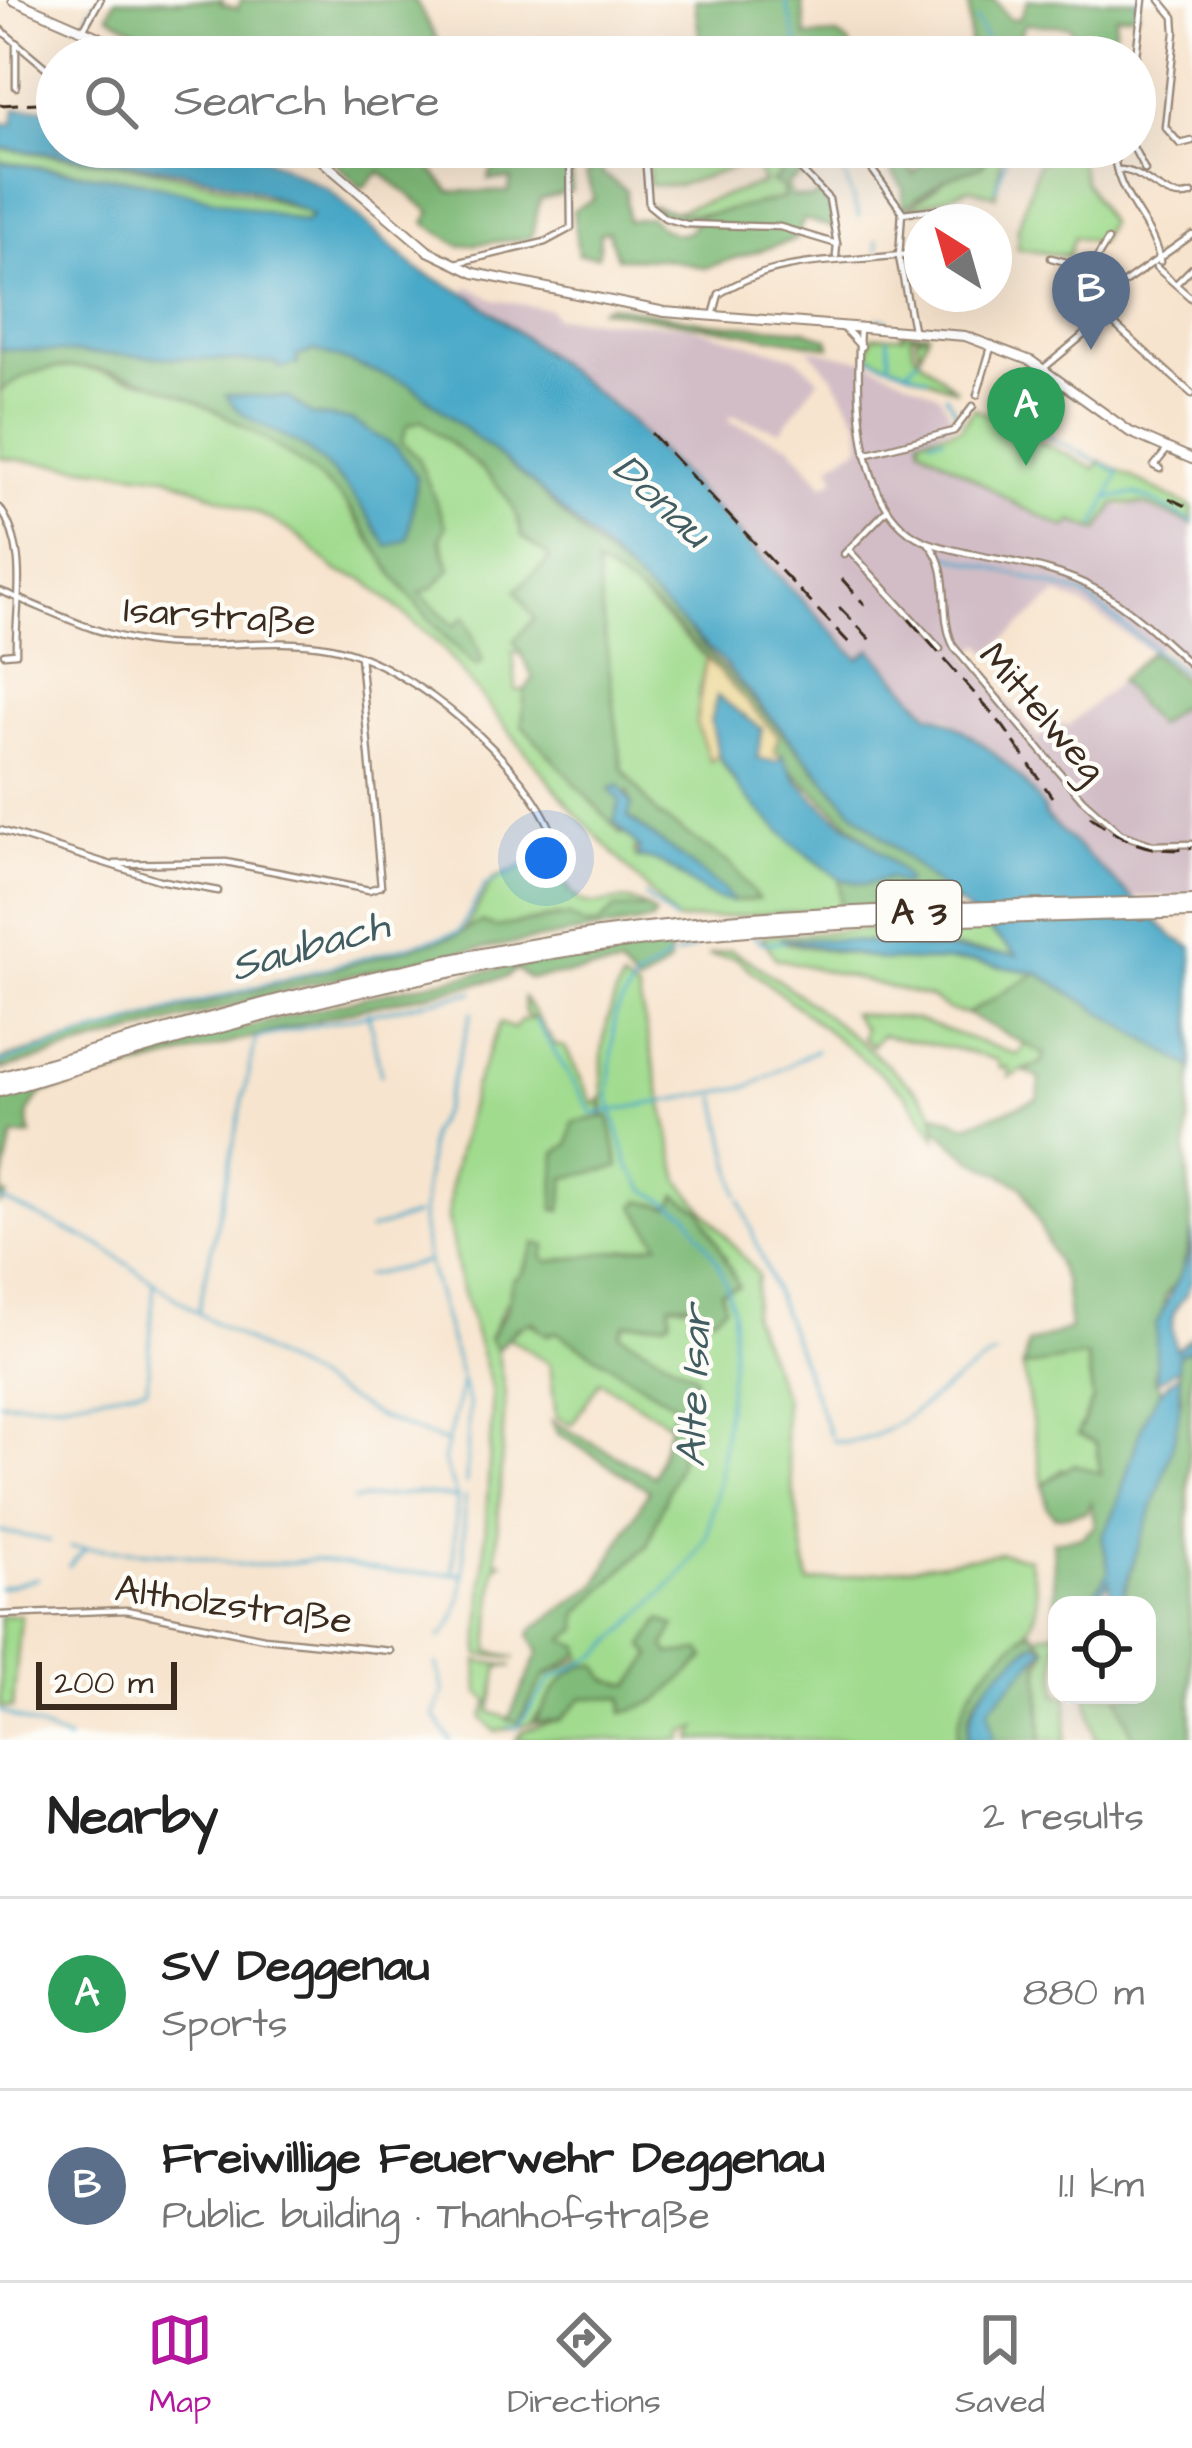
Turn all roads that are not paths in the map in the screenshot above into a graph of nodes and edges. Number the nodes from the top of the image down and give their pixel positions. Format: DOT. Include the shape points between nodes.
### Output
graph roads {
  1 [pos="13,0"];
  2 [pos="100,0"];
  3 [pos="1143,0"];
  4 [pos="1160,0"];
  5 [pos="0,29"];
  6 [pos="83,29"];
  7 [pos="98,36"];
  8 [pos="1138,36"];
  9 [pos="16,44"];
  10 [pos="33,58"];
  11 [pos="36,60"];
  12 [pos="20,74"];
  13 [pos="16,87"];
  14 [pos="1192,141"];
  15 [pos="328,168"];
  16 [pos="571,168"];
  17 [pos="646,168"];
  18 [pos="798,168"];
  19 [pos="871,168"];
  20 [pos="1117,170"];
  21 [pos="1192,194"];
  22 [pos="902,213"];
  23 [pos="1192,235"];
  24 [pos="1108,240"];
  25 [pos="837,244"];
  26 [pos="836,256"];
  27 [pos="904,256"];
  28 [pos="899,257"];
  29 [pos="1051,258"];
  30 [pos="1157,263"];
  31 [pos="451,264"];
  32 [pos="1091,268"];
  33 [pos="1192,268"];
  34 [pos="1176,284"];
  35 [pos="1121,285"];
  36 [pos="1192,299"];
  37 [pos="1103,314"];
  38 [pos="713,317"];
  39 [pos="819,323"];
  40 [pos="863,326"];
  41 [pos="913,329"];
  42 [pos="992,344"];
  43 [pos="861,346"];
  44 [pos="1044,368"];
  45 [pos="1191,391"];
  46 [pos="977,395"];
  47 [pos="973,406"];
  48 [pos="1167,450"];
  49 [pos="865,454"];
  50 [pos="1192,459"];
  51 [pos="1160,469"];
  52 [pos="0,508"];
  53 [pos="887,509"];
  54 [pos="929,544"];
  55 [pos="0,591"];
  56 [pos="19,597"];
  57 [pos="940,649"];
  58 [pos="4,654"];
  59 [pos="360,656"];
  60 [pos="1192,666"];
  61 [pos="0,830"];
  62 [pos="1192,844"];
  63 [pos="557,846"];
  64 [pos="115,864"];
  65 [pos="218,891"];
  66 [pos="1192,902"];
  67 [pos="1192,911"];
  68 [pos="647,934"];
  69 [pos="0,1079"];
  70 [pos="0,1090"];
  71 [pos="0,1615"];
  72 [pos="390,1651"];
  1 -- 6 [label="main road"];
  2 -- 6 [label="street"];
  3 -- 8 [label="street"];
  4 -- 14 [label="street" via="1175,32 1166,127 1180,143"];
  5 -- 9 [label="street"];
  6 -- 7 [label="main road"];
  9 -- 10 [label="street"];
  9 -- 12 [label="street"];
  10 -- 11 [label="street"];
  10 -- 12 [label="street"];
  12 -- 13 [label="street"];
  15 -- 31 [label="main road"];
  16 -- 31 [label="street" via="572,228"];
  17 -- 25 [label="street" via="651,211 664,218 780,227"];
  18 -- 25 [label="street" via="829,200"];
  19 -- 22 [label="street"];
  20 -- 21 [label="street" via="1174,196"];
  20 -- 30 [label="street" via="1127,203 1154,236"];
  22 -- 28 [label="street"];
  23 -- 30 [label="street"];
  24 -- 32 [label="street"];
  25 -- 26 [label="street"];
  26 -- 28 [label="street"];
  26 -- 38 [label="street" via="742,281 719,294"];
  27 -- 28 [label="street"];
  28 -- 41 [label="street"];
  29 -- 32 [label="street"];
  30 -- 34 [label="street"];
  30 -- 35 [label="street"];
  31 -- 38 [label="main road" via="632,307"];
  32 -- 35 [label="street"];
  33 -- 34 [label="street"];
  34 -- 36 [label="street"];
  35 -- 37 [label="street"];
  37 -- 44 [label="street"];
  37 -- 45 [label="street"];
  38 -- 39 [label="main road"];
  39 -- 40 [label="main road"];
  39 -- 43 [label="street" via="851,330"];
  40 -- 41 [label="main road"];
  40 -- 43 [label="street"];
  41 -- 42 [label="main road"];
  42 -- 44 [label="main road"];
  42 -- 46 [label="street"];
  43 -- 49 [label="street"];
  44 -- 48 [label="main road"];
  47 -- 49 [label="street" via="954,430"];
  48 -- 50 [label="main road"];
  48 -- 51 [label="street" via="1154,466"];
  49 -- 53 [label="street"];
  52 -- 56 [label="street"];
  53 -- 54 [label="street"];
  53 -- 57 [label="street" via="847,552"];
  54 -- 60 [label="street" via="1045,568 1099,591"];
  54 -- 62 [label="street, Mittelweg" via="941,564 942,617 954,647 1082,799 1120,834 1153,845"];
  55 -- 56 [label="street, Isarstraße"];
  56 -- 58 [label="street" via="16,653"];
  56 -- 59 [label="street, Isarstraße" via="80,629 151,643 329,647"];
  59 -- 63 [label="street, Isarstraße" via="408,680 487,739"];
  59 -- 64 [label="street" via="381,886 226,862"];
  61 -- 64 [label="street"];
  64 -- 65 [label="street"];
  66 -- 68 [label="highway, A 3" via="882,913"];
  67 -- 68 [label="highway, A 3"];
  68 -- 69 [label="highway, A 3" via="351,982"];
  68 -- 70 [label="highway, A 3" via="354,991"];
  71 -- 72 [label="street, Altholzstraße" via="126,1610 264,1638"];
}
